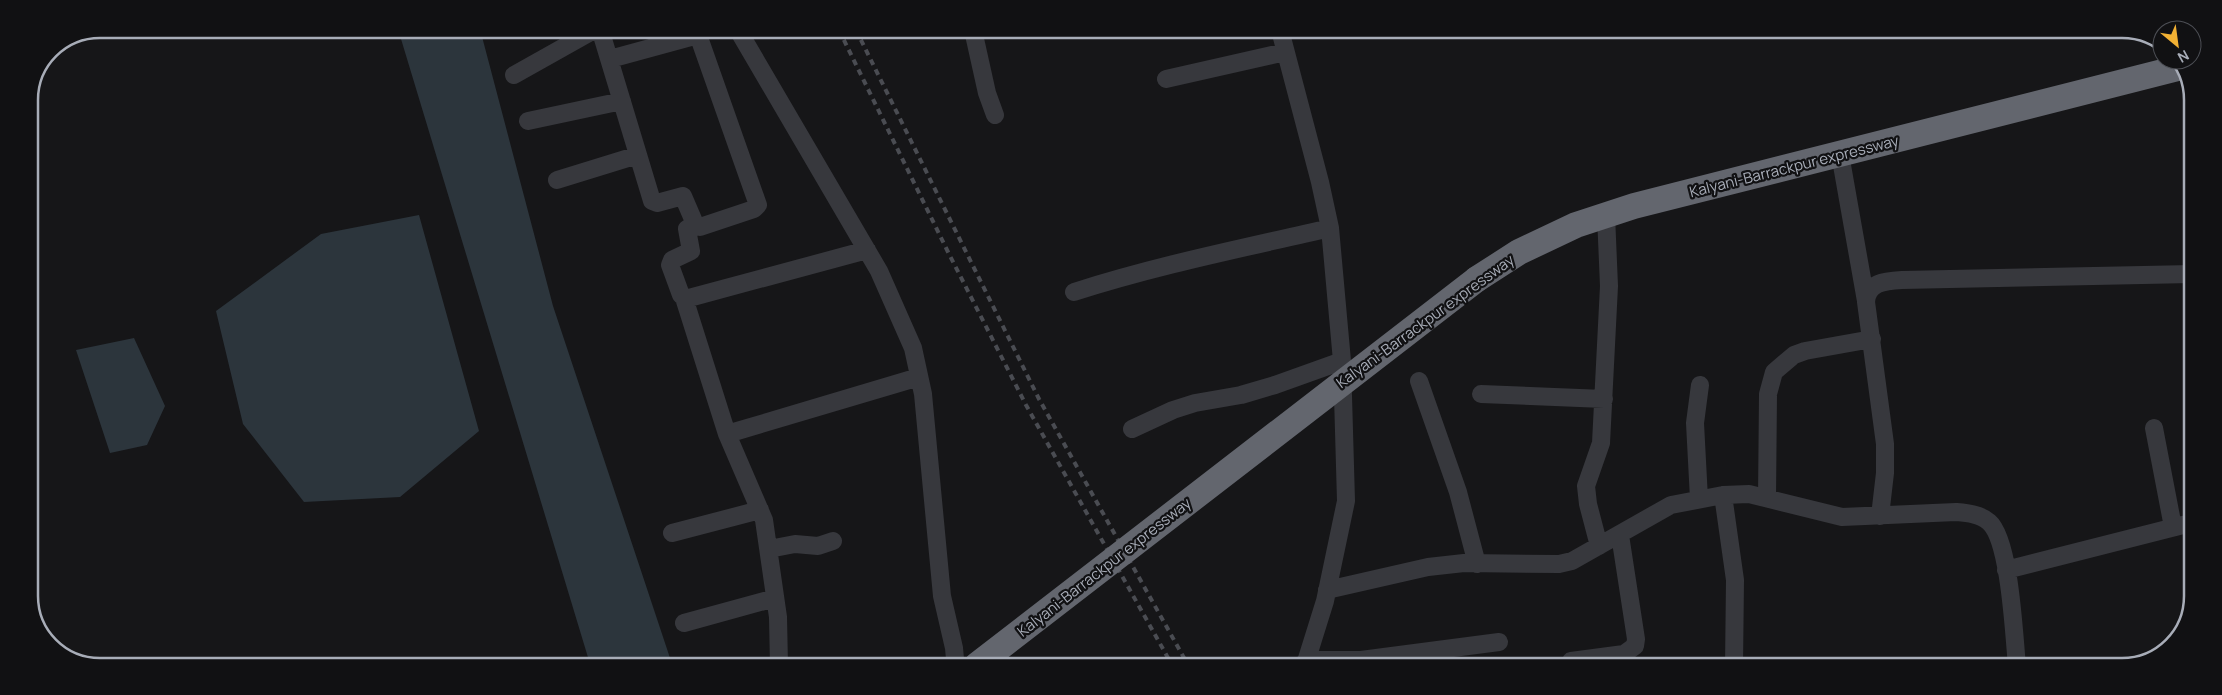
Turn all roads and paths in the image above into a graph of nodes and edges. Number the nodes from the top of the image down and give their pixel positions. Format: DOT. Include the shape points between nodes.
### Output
graph roads {
  1 [pos="583,37"];
  2 [pos="601,37"];
  3 [pos="681,37"];
  4 [pos="699,37"];
  5 [pos="742,37"];
  6 [pos="975,37"];
  7 [pos="1282,37"];
  8 [pos="1285,52"];
  9 [pos="610,59"];
  10 [pos="2170,70"];
  11 [pos="514,75"];
  12 [pos="1166,78"];
  13 [pos="622,101"];
  14 [pos="995,115"];
  15 [pos="528,121"];
  16 [pos="1840,154"];
  17 [pos="638,155"];
  18 [pos="557,180"];
  19 [pos="1606,215"];
  20 [pos="694,225"];
  21 [pos="1330,228"];
  22 [pos="867,250"];
  23 [pos="2184,274"];
  24 [pos="1074,292"];
  25 [pos="686,300"];
  26 [pos="1866,302"];
  27 [pos="1872,339"];
  28 [pos="1342,362"];
  29 [pos="919,377"];
  30 [pos="1419,381"];
  31 [pos="1700,385"];
  32 [pos="1481,394"];
  33 [pos="1604,399"];
  34 [pos="2154,428"];
  35 [pos="1132,429"];
  36 [pos="727,434"];
  37 [pos="1723,495"];
  38 [pos="1767,498"];
  39 [pos="1699,499"];
  40 [pos="760,510"];
  41 [pos="1880,516"];
  42 [pos="2184,525"];
  43 [pos="2173,527"];
  44 [pos="672,533"];
  45 [pos="1620,535"];
  46 [pos="833,541"];
  47 [pos="1599,546"];
  48 [pos="769,549"];
  49 [pos="1477,564"];
  50 [pos="2006,570"];
  51 [pos="1327,590"];
  52 [pos="775,598"];
  53 [pos="684,623"];
  54 [pos="1499,642"];
  55 [pos="779,658"];
  56 [pos="955,658"];
  57 [pos="986,658"];
  58 [pos="1307,658"];
  59 [pos="1376,658"];
  60 [pos="1594,658"];
  61 [pos="1734,658"];
  62 [pos="2016,658"];
  1 -- 11 [label="street"];
  2 -- 9 [label="street"];
  3 -- 9 [label="street"];
  4 -- 20 [label="street" via="758,205 700,227"];
  5 -- 22 [label="street"];
  6 -- 14 [label="street"];
  7 -- 8 [label="street"];
  8 -- 12 [label="street"];
  8 -- 21 [label="street"];
  9 -- 13 [label="street"];
  10 -- 16 [label="highway, Kalyani-Barrackpur expressway"];
  13 -- 15 [label="street"];
  13 -- 17 [label="street"];
  16 -- 19 [label="highway, Kalyani-Barrackpur expressway"];
  16 -- 26 [label="street"];
  17 -- 18 [label="street"];
  17 -- 20 [label="street" via="652,201 657,203 683,196"];
  19 -- 33 [label="street" via="1609,286"];
  19 -- 57 [label="highway, Kalyani-Barrackpur expressway, bridge" via="1576,225 1519,252 1477,279"];
  20 -- 25 [label="street" via="687,232 691,251 672,260 670,265"];
  21 -- 24 [label="street" via="1170,264"];
  21 -- 28 [label="street"];
  22 -- 25 [label="street"];
  22 -- 29 [label="street" via="913,348"];
  23 -- 26 [label="street" via="1889,281 1872,286 1866,294"];
  25 -- 36 [label="street"];
  26 -- 27 [label="street"];
  27 -- 38 [label="street" via="1794,355 1774,372 1768,394"];
  27 -- 41 [label="street" via="1885,444 1886,473"];
  28 -- 35 [label="street" via="1241,395 1173,410"];
  28 -- 51 [label="street" via="1346,502"];
  29 -- 36 [label="street"];
  29 -- 56 [label="street" via="942,596"];
  30 -- 49 [label="street" via="1458,492"];
  31 -- 39 [label="street" via="1695,423"];
  32 -- 33 [label="street"];
  33 -- 47 [label="street" via="1602,444 1586,486"];
  34 -- 43 [label="street"];
  36 -- 40 [label="street"];
  37 -- 38 [label="street" via="1749,494"];
  37 -- 39 [label="street"];
  37 -- 61 [label="street" via="1734,580"];
  38 -- 41 [label="street" via="1842,517"];
  39 -- 45 [label="street" via="1671,505"];
  40 -- 44 [label="street"];
  40 -- 48 [label="street"];
  41 -- 50 [label="street" via="1956,512 1981,517 1994,528 2001,543"];
  42 -- 43 [label="street"];
  43 -- 50 [label="street"];
  45 -- 47 [label="street"];
  45 -- 60 [label="street" via="1631,597 1635,646 1624,654"];
  46 -- 48 [label="street" via="818,546 795,544"];
  47 -- 49 [label="street" via="1572,561 1551,566"];
  48 -- 52 [label="street"];
  49 -- 51 [label="street" via="1428,567"];
  50 -- 62 [label="street"];
  51 -- 58 [label="street"];
  52 -- 53 [label="street"];
  52 -- 55 [label="street"];
  54 -- 59 [label="street"];
}
